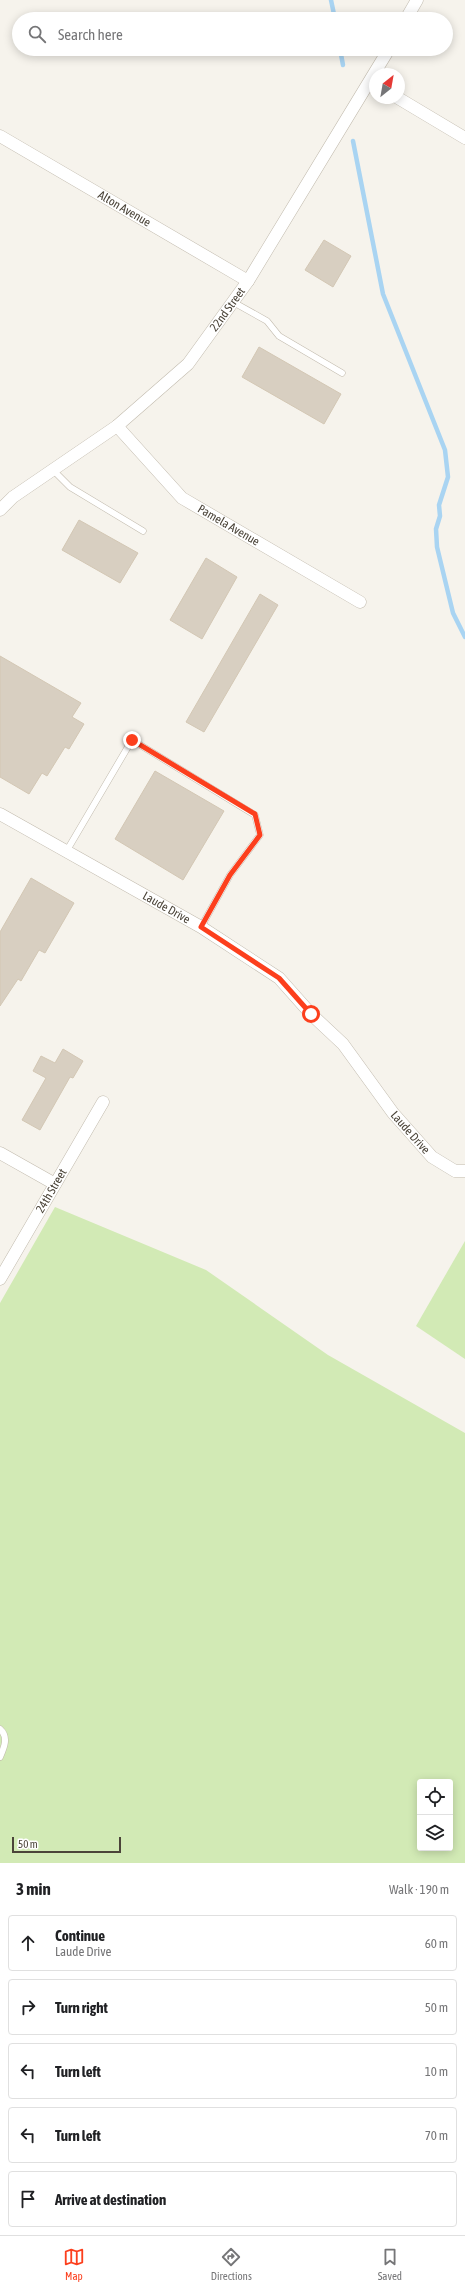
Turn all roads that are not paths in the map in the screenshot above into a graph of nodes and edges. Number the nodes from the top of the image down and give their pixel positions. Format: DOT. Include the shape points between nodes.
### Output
graph roads {
  1 [pos="417,0"];
  2 [pos="410,12"];
  3 [pos="386,56"];
  4 [pos="380,68"];
  5 [pos="369,88"];
  6 [pos="405,102"];
  7 [pos="0,136"];
  8 [pos="465,138"];
  9 [pos="248,281"];
  10 [pos="233,302"];
  11 [pos="342,373"];
  12 [pos="117,426"];
  13 [pos="53,470"];
  14 [pos="0,510"];
  15 [pos="143,531"];
  16 [pos="360,602"];
  17 [pos="0,814"];
  18 [pos="66,852"];
  19 [pos="201,927"];
  20 [pos="103,1102"];
  21 [pos="0,1153"];
  22 [pos="465,1171"];
  23 [pos="55,1184"];
  24 [pos="0,1279"];
  25 [pos="2,1730"];
  26 [pos="12,1739"];
  27 [pos="0,1757"];
  1 -- 2 [label="street"];
  3 -- 4 [label="street, 22nd Street"];
  5 -- 9 [label="street, 22nd Street"];
  6 -- 8 [label="street"];
  7 -- 9 [label="street, Alton Avenue"];
  9 -- 10 [label="street, 22nd Street"];
  10 -- 11 [label="lane" via="267,321 279,336"];
  10 -- 12 [label="street, 22nd Street" via="188,364"];
  12 -- 13 [label="street, 22nd Street"];
  12 -- 16 [label="street, Pamela Avenue" via="182,498"];
  13 -- 14 [label="street, 22nd Street" via="13,497"];
  13 -- 15 [label="lane" via="70,487"];
  17 -- 18 [label="street, Laude Drive"];
  18 -- 19 [label="street, Laude Drive"];
  18 -- 19 [label="lane" via="132,740 255,814 260,835 230,875"];
  19 -- 22 [label="street, Laude Drive" via="279,978 311,1014 343,1044 393,1113 432,1157 455,1171"];
  20 -- 23 [label="street, 24th Street"];
  21 -- 23 [label="street"];
  23 -- 24 [label="street, 24th Street"];
  25 -- 26 [label="lane"];
  25 -- 27 [label="lane" via="5,1747"];
}
